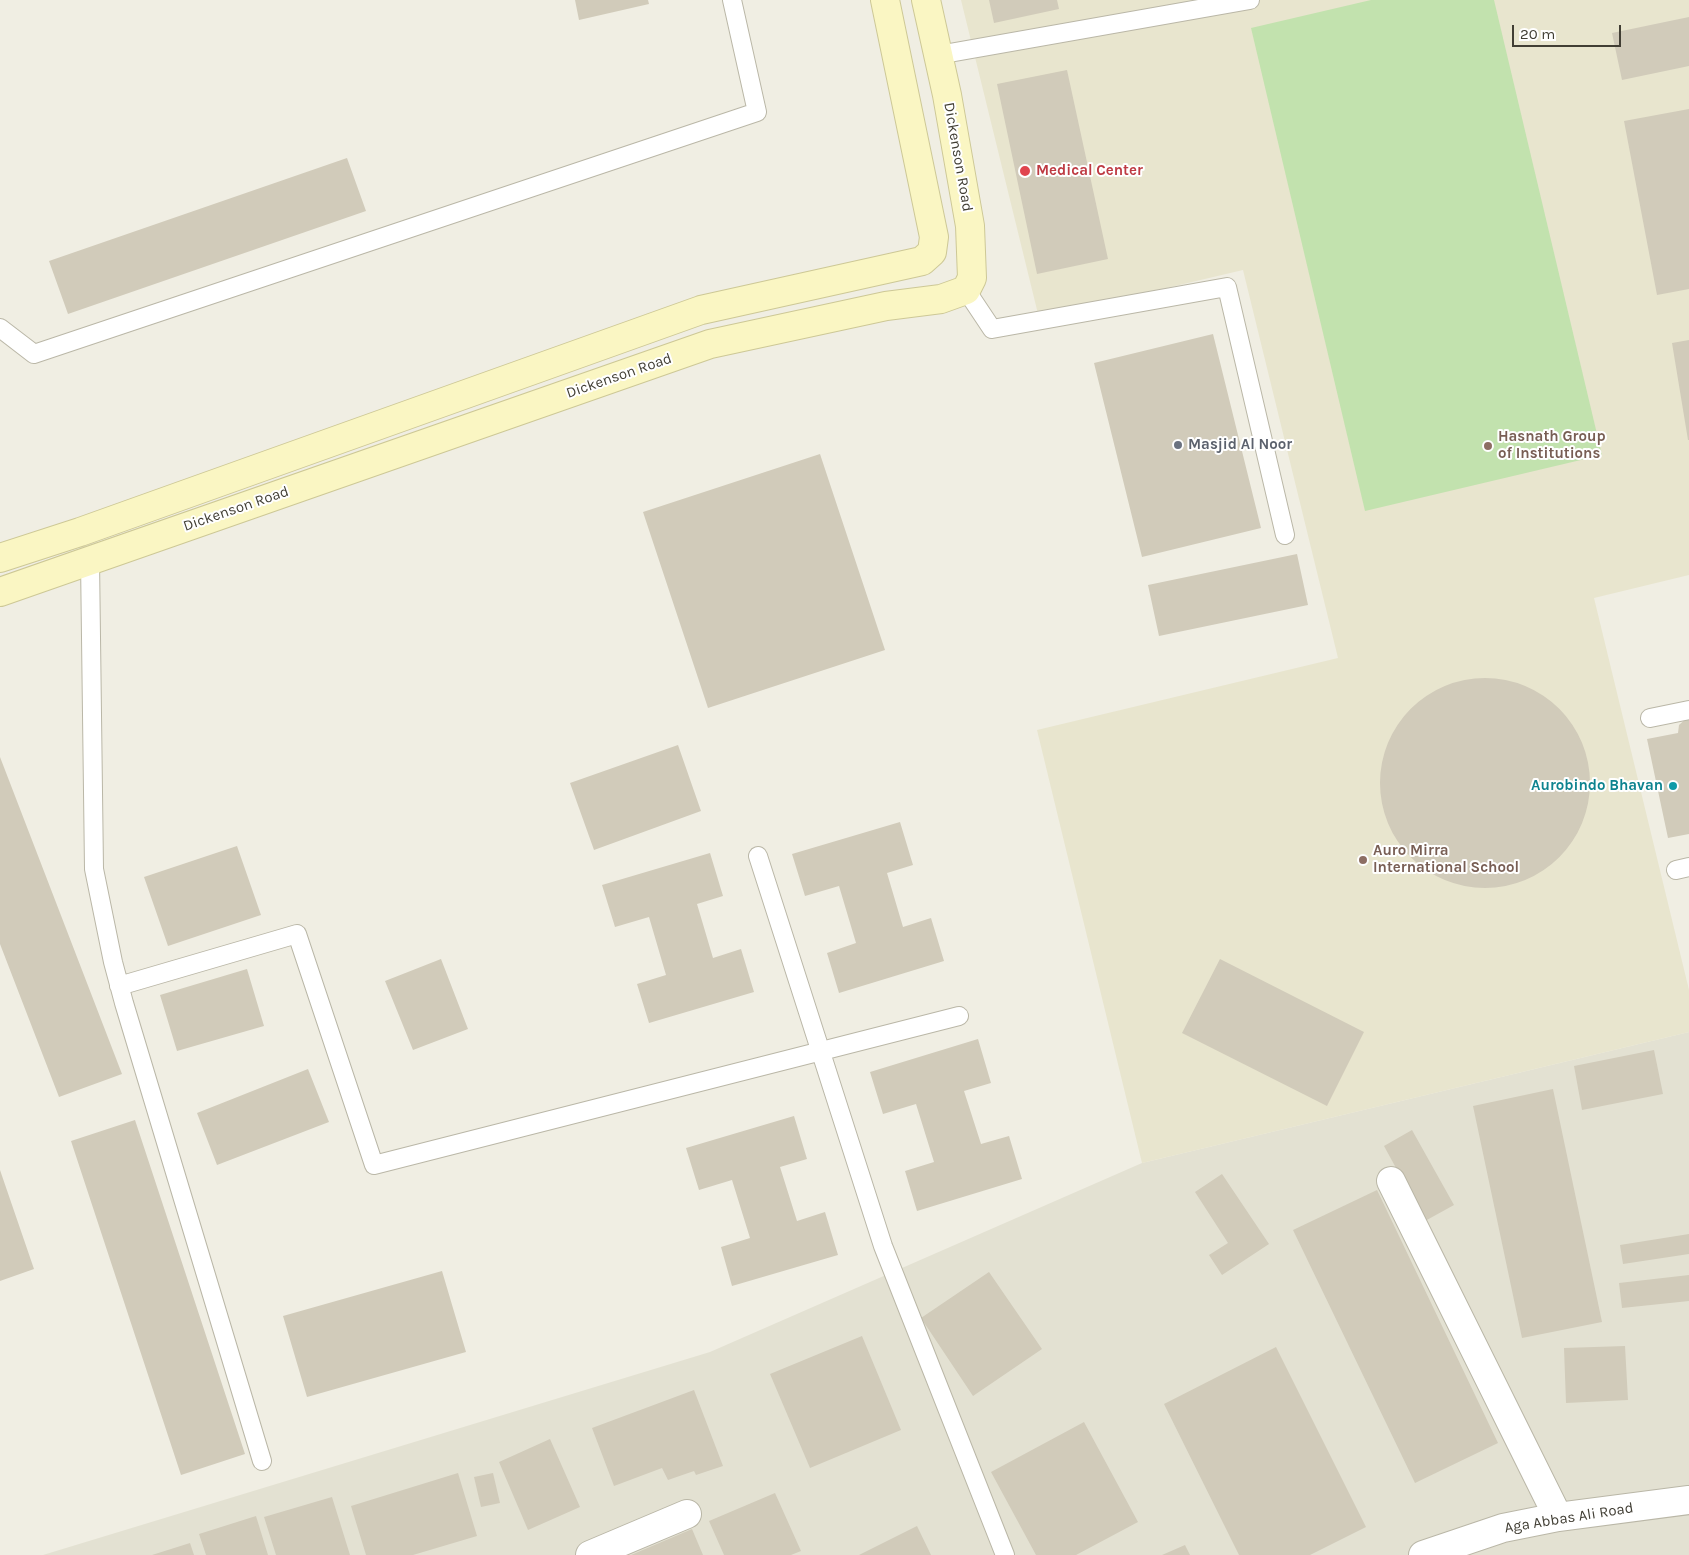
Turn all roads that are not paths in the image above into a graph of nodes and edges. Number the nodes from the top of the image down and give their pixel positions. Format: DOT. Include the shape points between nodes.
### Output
graph roads {
  1 [pos="732,0"];
  2 [pos="885,0"];
  3 [pos="926,0"];
  4 [pos="1250,0"];
  5 [pos="938,55"];
  6 [pos="947,95"];
  7 [pos="907,102"];
  8 [pos="966,290"];
  9 [pos="701,310"];
  10 [pos="0,328"];
  11 [pos="710,344"];
  12 [pos="1285,536"];
  13 [pos="0,558"];
  14 [pos="90,560"];
  15 [pos="0,592"];
  16 [pos="1689,710"];
  17 [pos="1650,718"];
  18 [pos="758,856"];
  19 [pos="119,986"];
  20 [pos="959,1016"];
  21 [pos="821,1052"];
  22 [pos="1391,1181"];
  23 [pos="262,1461"];
  24 [pos="1689,1500"];
  25 [pos="688,1514"];
  26 [pos="1558,1517"];
  27 [pos="590,1555"];
  28 [pos="1005,1555"];
  29 [pos="1424,1555"];
  1 -- 10 [label="lane" via="756,112 34,354"];
  2 -- 7 [label="main road, Dickenson Road"];
  3 -- 5 [label="main road, Dickenson Road"];
  4 -- 5 [label="lane"];
  5 -- 6 [label="main road, Dickenson Road"];
  6 -- 7 [label="main road"];
  6 -- 8 [label="main road, Dickenson Road" via="970,226 972,278"];
  7 -- 9 [label="main road, Dickenson Road" via="930,209 934,237 932,252 911,265"];
  8 -- 11 [label="main road, Dickenson Road" via="941,299 886,306"];
  8 -- 12 [label="lane" via="992,329 1227,287"];
  9 -- 11 [label="main road"];
  9 -- 13 [label="main road, Dickenson Road"];
  11 -- 14 [label="main road, Dickenson Road"];
  14 -- 15 [label="main road, Dickenson Road"];
  14 -- 19 [label="lane" via="94,869"];
  16 -- 17 [label="lane"];
  18 -- 21 [label="lane"];
  19 -- 21 [label="lane" via="297,934 374,1165"];
  19 -- 23 [label="lane"];
  20 -- 21 [label="lane"];
  21 -- 28 [label="lane" via="883,1246"];
  22 -- 26 [label="street"];
  24 -- 26 [label="street, Aga Abbas Ali Road"];
  25 -- 27 [label="street"];
  26 -- 29 [label="street, Aga Abbas Ali Road" via="1502,1528"];
}
